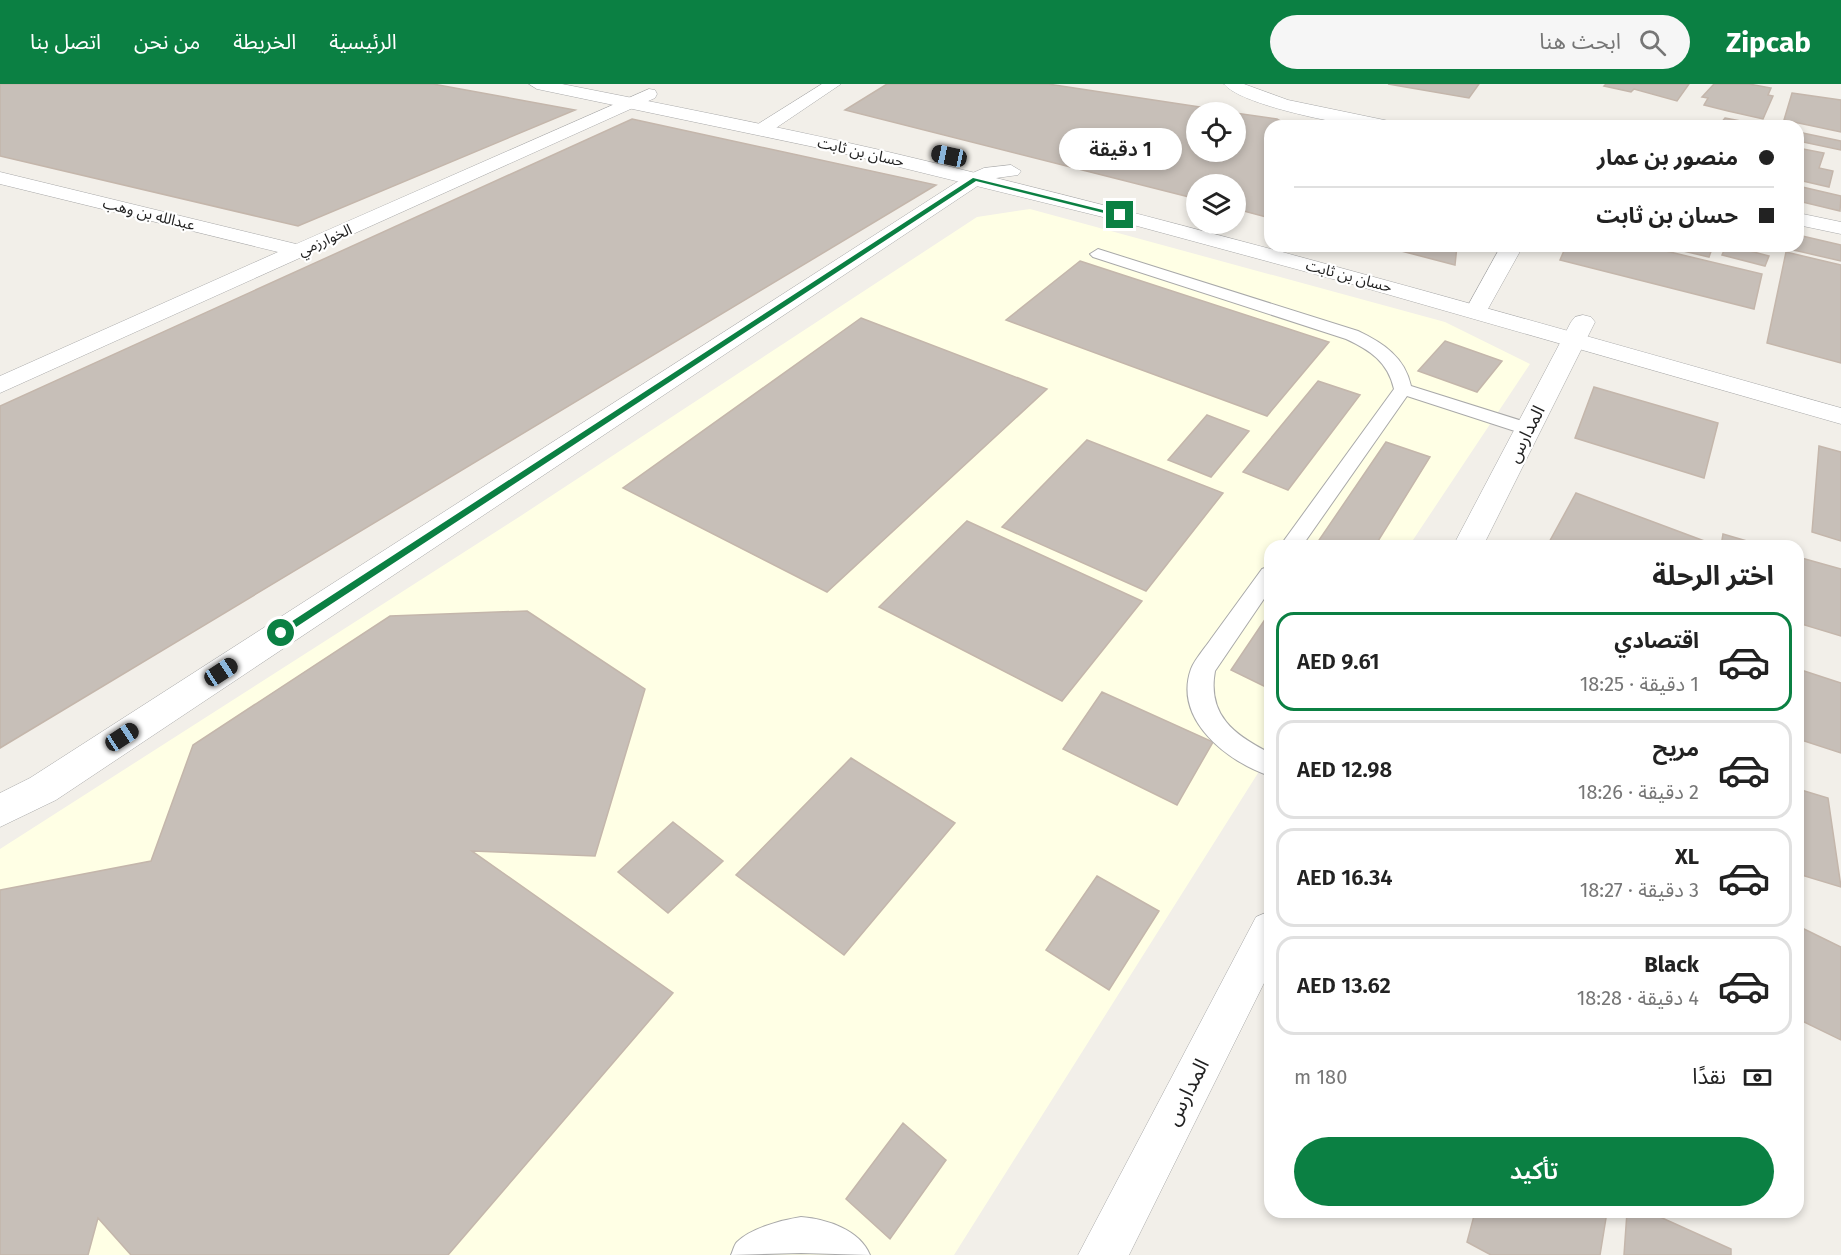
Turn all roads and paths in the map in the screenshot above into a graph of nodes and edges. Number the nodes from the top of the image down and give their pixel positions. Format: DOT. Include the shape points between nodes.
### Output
graph roads {
  1 [pos="537,84"];
  2 [pos="599,84"];
  3 [pos="833,84"];
  4 [pos="1232,84"];
  5 [pos="640,98"];
  6 [pos="1361,120"];
  7 [pos="770,124"];
  8 [pos="1011,171"];
  9 [pos="0,178"];
  10 [pos="975,179"];
  11 [pos="1186,216"];
  12 [pos="1804,220"];
  13 [pos="1841,228"];
  14 [pos="1246,232"];
  15 [pos="1264,236"];
  16 [pos="1264,249"];
  17 [pos="298,252"];
  18 [pos="1276,252"];
  19 [pos="1321,252"];
  20 [pos="1509,252"];
  21 [pos="1098,254"];
  22 [pos="1482,302"];
  23 [pos="1579,331"];
  24 [pos="0,385"];
  25 [pos="1403,389"];
  26 [pos="1841,393"];
  27 [pos="1841,416"];
  28 [pos="1528,429"];
  29 [pos="1295,540"];
  30 [pos="1471,540"];
  31 [pos="1264,583"];
  32 [pos="1264,761"];
  33 [pos="0,811"];
  34 [pos="1264,942"];
  35 [pos="749,1255"];
  36 [pos="852,1255"];
  37 [pos="1103,1255"];
  1 -- 5 [label="street, حسان بن ثابت"];
  2 -- 5 [label="street, حسان بن ثابت"];
  3 -- 7 [label="street"];
  4 -- 6 [label="street" via="1276,102"];
  5 -- 7 [label="street, حسان بن ثابت"];
  5 -- 17 [label="street, الخوارزمي"];
  7 -- 8 [label="street, حسان بن ثابت"];
  7 -- 10 [label="street, حسان بن ثابت"];
  8 -- 10 [label="street"];
  8 -- 11 [label="street, حسان بن ثابت"];
  9 -- 17 [label="street, عبدالله بن وهب"];
  10 -- 16 [label="street, حسان بن ثابت"];
  10 -- 33 [label="street" via="43,789"];
  12 -- 13 [label="street"];
  14 -- 15 [label="street"];
  17 -- 24 [label="street, الخوارزمي"];
  18 -- 22 [label="street, حسان بن ثابت"];
  19 -- 22 [label="street, حسان بن ثابت"];
  20 -- 22 [label="street"];
  21 -- 25 [label="lane" via="1352,335 1391,359 1401,374"];
  22 -- 23 [label="street, حسان بن ثابت"];
  23 -- 26 [label="street, حسان بن ثابت"];
  23 -- 27 [label="street, حسان بن ثابت"];
  23 -- 28 [label="street, المدارس"];
  25 -- 28 [label="lane"];
  25 -- 29 [label="lane"];
  28 -- 30 [label="street, المدارس"];
  31 -- 32 [label="lane" via="1203,669 1198,685 1200,703 1216,728"];
  34 -- 37 [label="street, المدارس"];
  35 -- 36 [label="lane" via="773,1241 809,1233"];
}
